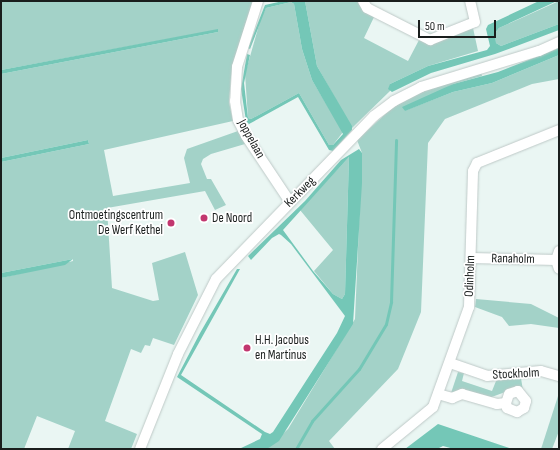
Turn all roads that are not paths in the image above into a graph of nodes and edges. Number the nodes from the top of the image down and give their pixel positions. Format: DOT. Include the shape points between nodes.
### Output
graph roads {
  1 [pos="258,1"];
  2 [pos="363,1"];
  3 [pos="470,1"];
  4 [pos="559,42"];
  5 [pos="559,130"];
  6 [pos="290,202"];
  7 [pos="471,258"];
  8 [pos="558,260"];
  9 [pos="450,363"];
  10 [pos="559,376"];
  11 [pos="438,394"];
  12 [pos="506,403"];
  13 [pos="140,449"];
  14 [pos="382,449"];
  1 -- 6 [label="street, Joppelaan" via="236,67 234,101 238,120 246,136"];
  2 -- 3 [label="street" via="367,8 430,40 475,22"];
  4 -- 6 [label="street, Kerkweg" via="539,52 421,87 394,101 374,116"];
  5 -- 7 [label="street, Odinholm" via="476,163 473,171"];
  6 -- 13 [label="street, Kerkweg" via="213,284 178,354"];
  7 -- 8 [label="street, Ranaholm"];
  7 -- 9 [label="street, Odinholm" via="469,307"];
  9 -- 10 [label="street, Stockholm" via="487,376 541,371"];
  9 -- 11 [label="street, Odinholm"];
  11 -- 12 [label="street" via="452,398 462,394 497,404"];
  11 -- 14 [label="street, Odinholm" via="433,407 426,414"];
}
